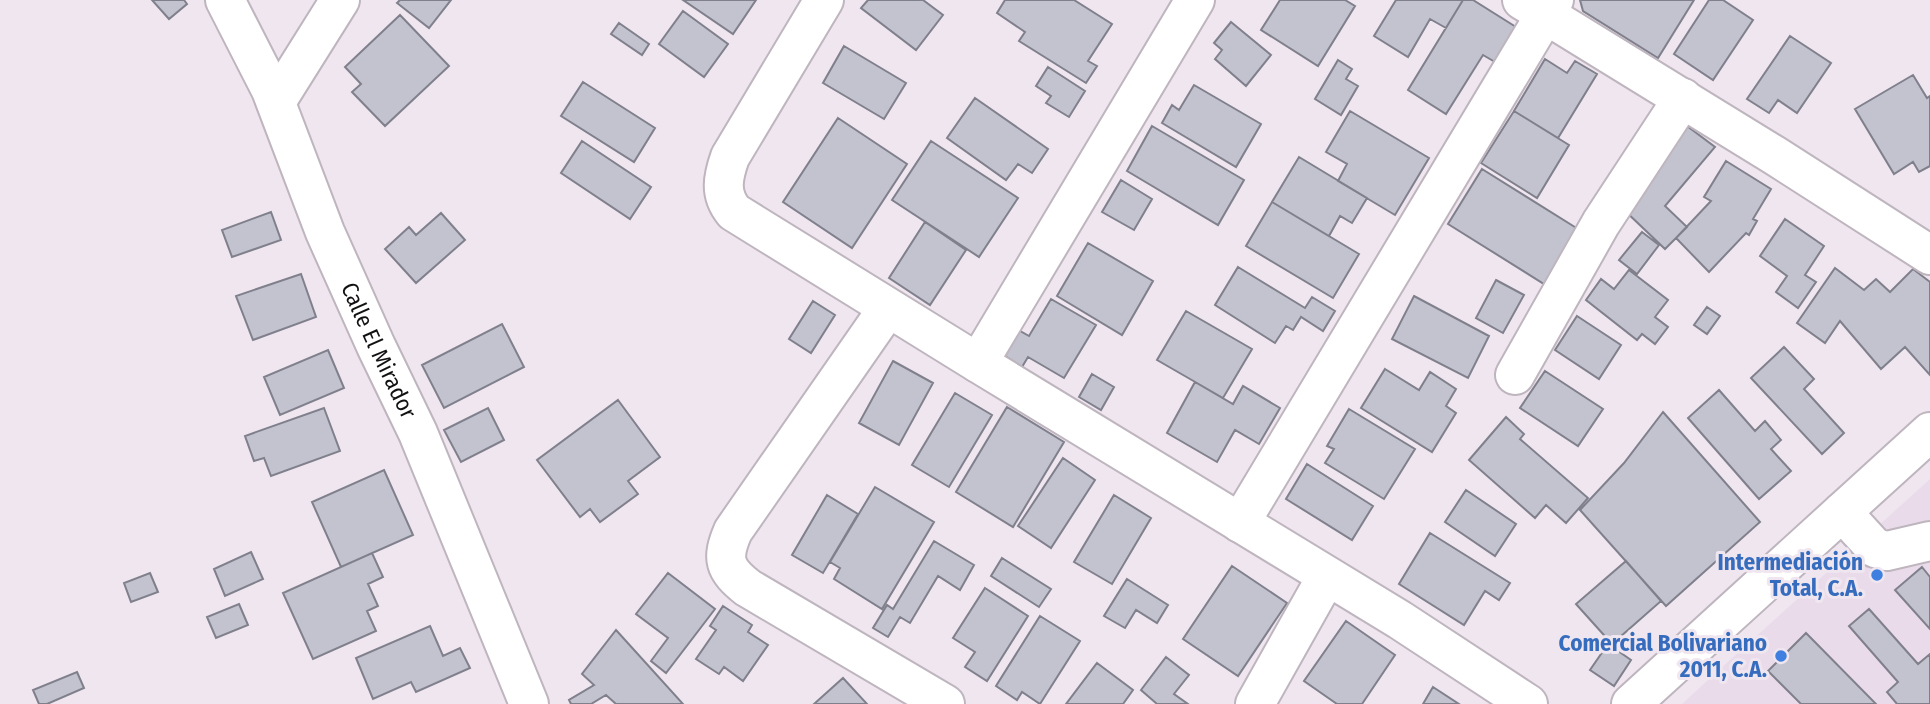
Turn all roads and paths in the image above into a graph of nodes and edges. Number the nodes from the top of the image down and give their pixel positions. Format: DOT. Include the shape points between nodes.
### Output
graph roads {
  1 [pos="225,0"];
  2 [pos="340,0"];
  3 [pos="824,0"];
  4 [pos="1195,0"];
  5 [pos="1541,5"];
  6 [pos="1683,98"];
  7 [pos="275,102"];
  8 [pos="1930,255"];
  9 [pos="888,308"];
  10 [pos="978,363"];
  11 [pos="1515,375"];
  12 [pos="1930,432"];
  13 [pos="1842,512"];
  14 [pos="1240,523"];
  15 [pos="1930,541"];
  16 [pos="1327,576"];
  17 [pos="529,704"];
  18 [pos="945,704"];
  19 [pos="1255,704"];
  20 [pos="1528,704"];
  21 [pos="1631,704"];
  1 -- 7 [label="street, Calle El Mirador"];
  2 -- 7 [label="street"];
  3 -- 9 [label="street" via="730,157 723,191 727,204 740,217"];
  4 -- 10 [label="street"];
  5 -- 6 [label="street"];
  5 -- 14 [label="street"];
  6 -- 8 [label="street"];
  6 -- 11 [label="street" via="1601,223"];
  7 -- 17 [label="street, Calle El Mirador" via="325,232 418,433"];
  9 -- 10 [label="street"];
  9 -- 18 [label="street" via="733,531 725,558 729,569 748,588"];
  10 -- 14 [label="street"];
  12 -- 13 [label="street"];
  13 -- 15 [label="street" via="1875,548 1887,551"];
  13 -- 21 [label="street"];
  14 -- 16 [label="street"];
  16 -- 19 [label="street"];
  16 -- 20 [label="street"];
}
